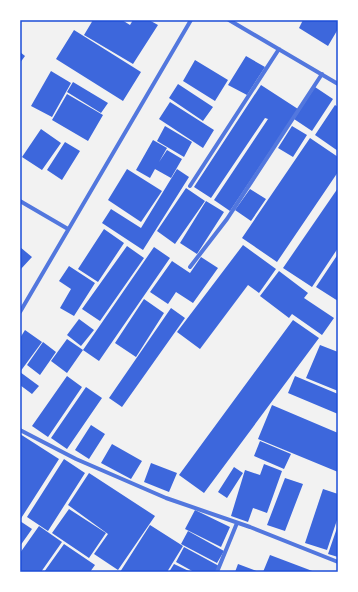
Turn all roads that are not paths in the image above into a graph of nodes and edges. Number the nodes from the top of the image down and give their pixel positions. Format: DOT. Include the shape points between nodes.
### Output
graph roads {
  1 [pos="191,20"];
  2 [pos="229,20"];
  3 [pos="279,49"];
  4 [pos="322,74"];
  5 [pos="338,84"];
  6 [pos="190,186"];
  7 [pos="20,200"];
  8 [pos="68,230"];
  9 [pos="190,267"];
  10 [pos="20,312"];
  11 [pos="20,430"];
  12 [pos="237,523"];
  13 [pos="338,562"];
  14 [pos="217,572"];
  1 -- 8 [label="street"];
  2 -- 3 [label="street"];
  3 -- 4 [label="street"];
  3 -- 6 [label="street"];
  4 -- 5 [label="street"];
  4 -- 9 [label="street" via="227,219"];
  7 -- 8 [label="street"];
  8 -- 10 [label="street"];
  11 -- 12 [label="street" via="76,459 159,495"];
  12 -- 13 [label="street"];
  12 -- 14 [label="street"];
}
